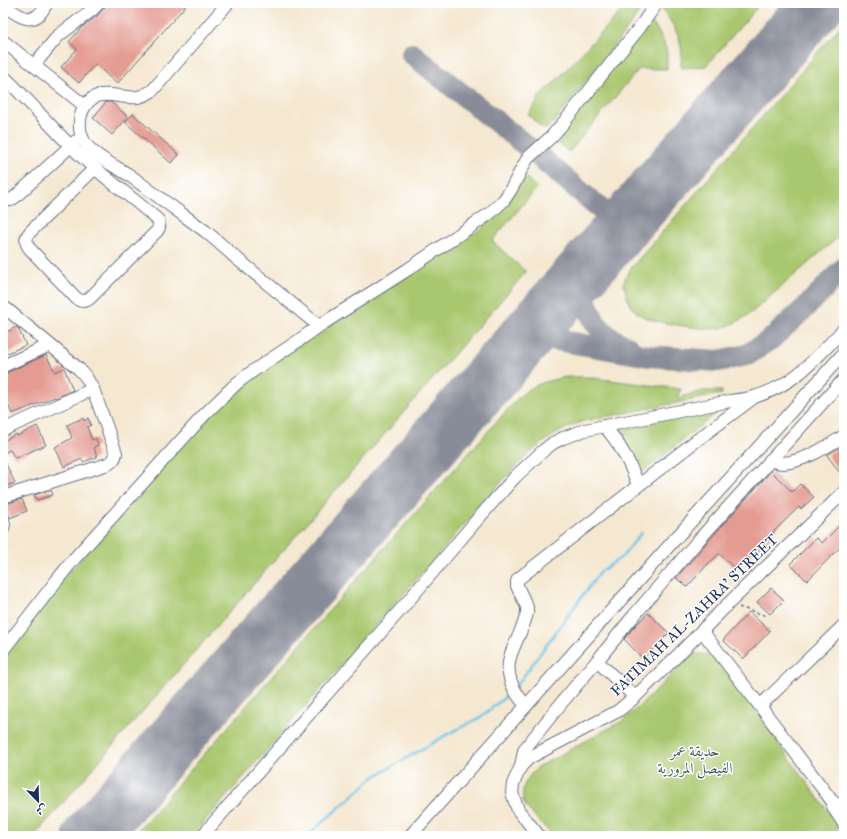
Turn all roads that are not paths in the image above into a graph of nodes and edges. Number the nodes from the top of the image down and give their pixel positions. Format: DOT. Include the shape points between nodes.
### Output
graph roads {
  1 [pos="47,3"];
  2 [pos="99,3"];
  3 [pos="228,3"];
  4 [pos="657,3"];
  5 [pos="7,5"];
  6 [pos="3,41"];
  7 [pos="34,65"];
  8 [pos="3,77"];
  9 [pos="85,106"];
  10 [pos="82,136"];
  11 [pos="71,146"];
  12 [pos="95,168"];
  13 [pos="3,197"];
  14 [pos="3,306"];
  15 [pos="319,326"];
  16 [pos="844,329"];
  17 [pos="50,345"];
  18 [pos="844,353"];
  19 [pos="3,366"];
  20 [pos="844,379"];
  21 [pos="93,389"];
  22 [pos="753,398"];
  23 [pos="604,426"];
  24 [pos="3,430"];
  25 [pos="844,436"];
  26 [pos="770,460"];
  27 [pos="638,486"];
  28 [pos="844,492"];
  29 [pos="3,497"];
  30 [pos="3,521"];
  31 [pos="3,529"];
  32 [pos="844,625"];
  33 [pos="702,631"];
  34 [pos="3,650"];
  35 [pos="597,661"];
  36 [pos="635,697"];
  37 [pos="526,705"];
  38 [pos="760,706"];
  39 [pos="521,766"];
  40 [pos="832,801"];
  41 [pos="844,812"];
  42 [pos="844,824"];
  43 [pos="202,836"];
  44 [pos="410,836"];
  45 [pos="539,836"];
  1 -- 5 [label="street" via="38,16 33,18 26,18"];
  2 -- 7 [label="street" via="58,36"];
  3 -- 9 [label="street" via="152,91 132,97 105,94 90,100"];
  4 -- 15 [label="street" via="566,121 528,158 510,191 496,208 407,270"];
  6 -- 7 [label="street"];
  7 -- 9 [label="street"];
  8 -- 11 [label="street"];
  9 -- 10 [label="street" via="80,121"];
  10 -- 11 [label="street"];
  10 -- 15 [label="street" via="95,153 205,231"];
  11 -- 12 [label="street"];
  11 -- 13 [label="street" via="11,200"];
  12 -- 12 [label="street" via="155,217 160,227 87,301 83,302 79,301 34,253 26,240 30,232"];
  14 -- 17 [label="street"];
  15 -- 34 [label="street" via="248,374 205,414 74,559"];
  16 -- 22 [label="street" via="798,375 784,385"];
  17 -- 19 [label="street"];
  17 -- 21 [label="street" via="79,369"];
  18 -- 37 [label="street"];
  20 -- 26 [label="street"];
  21 -- 24 [label="street"];
  21 -- 29 [label="street" via="116,453 115,458 108,464"];
  22 -- 23 [label="street"];
  22 -- 27 [label="street"];
  23 -- 27 [label="street" via="621,448"];
  23 -- 43 [label="street" via="574,433 558,440 516,477"];
  25 -- 26 [label="street" via="810,455 795,460 783,463"];
  26 -- 35 [label="street"];
  27 -- 37 [label="street" via="518,579 527,613 510,655 509,674 515,691"];
  28 -- 33 [label="street, FATIMAH AL-ZAHRA’ STREET"];
  30 -- 31 [label="street"];
  32 -- 38 [label="street"];
  33 -- 36 [label="street, FATIMAH AL-ZAHRA’ STREET"];
  33 -- 38 [label="street"];
  35 -- 36 [label="street"];
  35 -- 39 [label="street" via="526,746"];
  36 -- 39 [label="street, FATIMAH AL-ZAHRA’ STREET" via="618,711 529,758"];
  37 -- 44 [label="street"];
  38 -- 40 [label="street"];
  39 -- 45 [label="street, FATIMAH AL-ZAHRA’ STREET" via="512,793 518,810"];
  40 -- 41 [label="street"];
  40 -- 42 [label="street"];
}
